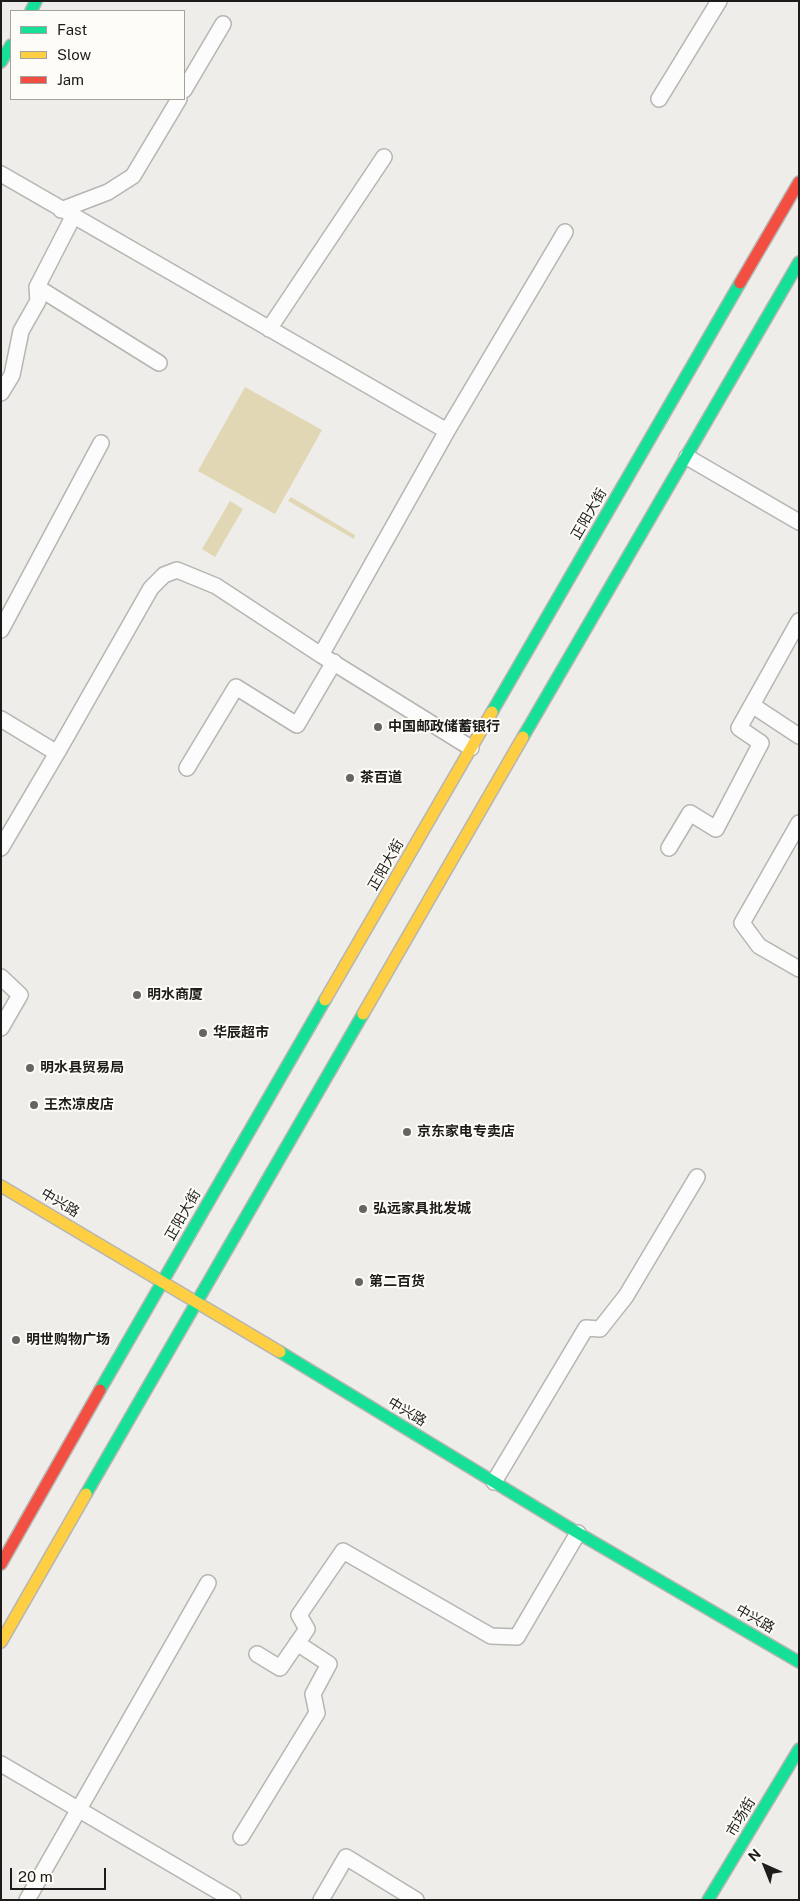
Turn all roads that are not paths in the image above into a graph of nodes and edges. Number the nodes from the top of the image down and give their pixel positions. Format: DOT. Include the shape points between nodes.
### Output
graph roads {
  1 [pos="719,1"];
  2 [pos="223,24"];
  3 [pos="10,47"];
  4 [pos="1,62"];
  5 [pos="185,88"];
  6 [pos="659,99"];
  7 [pos="178,100"];
  8 [pos="384,157"];
  9 [pos="1,174"];
  10 [pos="799,182"];
  11 [pos="67,213"];
  12 [pos="565,232"];
  13 [pos="799,262"];
  14 [pos="36,288"];
  15 [pos="269,330"];
  16 [pos="159,363"];
  17 [pos="1,393"];
  18 [pos="447,431"];
  19 [pos="101,443"];
  20 [pos="686,457"];
  21 [pos="799,522"];
  22 [pos="799,621"];
  23 [pos="1,630"];
  24 [pos="327,658"];
  25 [pos="752,705"];
  26 [pos="1,719"];
  27 [pos="799,736"];
  28 [pos="471,748"];
  29 [pos="56,753"];
  30 [pos="187,768"];
  31 [pos="799,824"];
  32 [pos="1,848"];
  33 [pos="669,848"];
  34 [pos="799,969"];
  35 [pos="1,977"];
  36 [pos="1,1028"];
  37 [pos="697,1178"];
  38 [pos="1,1186"];
  39 [pos="162,1281"];
  40 [pos="196,1301"];
  41 [pos="494,1482"];
  42 [pos="578,1533"];
  43 [pos="1,1564"];
  44 [pos="208,1583"];
  45 [pos="1,1642"];
  46 [pos="297,1642"];
  47 [pos="257,1654"];
  48 [pos="799,1662"];
  49 [pos="799,1749"];
  50 [pos="1,1764"];
  51 [pos="78,1810"];
  52 [pos="241,1838"];
  53 [pos="27,1900"];
  54 [pos="233,1900"];
  55 [pos="321,1900"];
  56 [pos="416,1900"];
  57 [pos="708,1900"];
  1 -- 6 [label="lane"];
  2 -- 5 [label="lane"];
  3 -- 4 [label="main road"];
  7 -- 11 [label="lane" via="132,176"];
  8 -- 15 [label="lane"];
  9 -- 11 [label="lane"];
  10 -- 28 [label="main road, 正阳大街"];
  11 -- 14 [label="lane"];
  11 -- 15 [label="lane"];
  12 -- 18 [label="lane"];
  13 -- 20 [label="main road"];
  14 -- 16 [label="lane"];
  14 -- 17 [label="lane" via="38,301 21,331 12,375"];
  15 -- 18 [label="lane"];
  18 -- 24 [label="lane"];
  19 -- 23 [label="lane"];
  20 -- 21 [label="lane"];
  20 -- 40 [label="main road"];
  22 -- 25 [label="lane"];
  24 -- 28 [label="lane"];
  24 -- 29 [label="lane" via="216,586 177,570 164,575 151,588"];
  24 -- 30 [label="lane" via="297,725 236,687"];
  25 -- 27 [label="lane"];
  25 -- 33 [label="lane" via="739,728 761,743 716,829 690,813"];
  26 -- 29 [label="lane"];
  28 -- 39 [label="main road, 正阳大街"];
  29 -- 32 [label="lane"];
  31 -- 34 [label="lane" via="742,923 759,946"];
  35 -- 36 [label="lane" via="20,995"];
  37 -- 41 [label="lane" via="626,1296 600,1329 586,1328"];
  38 -- 39 [label="main road, 中兴路"];
  39 -- 40 [label="main road, 中兴路"];
  39 -- 43 [label="main road, 正阳大街"];
  40 -- 41 [label="main road, 中兴路"];
  40 -- 45 [label="main road"];
  41 -- 42 [label="main road, 中兴路"];
  42 -- 46 [label="lane" via="517,1637 491,1636 343,1551 299,1615 307,1628"];
  42 -- 48 [label="main road, 中兴路"];
  44 -- 51 [label="lane"];
  46 -- 47 [label="lane" via="280,1668"];
  46 -- 52 [label="lane" via="329,1664 313,1694 318,1713"];
  49 -- 57 [label="main road, 市场街"];
  50 -- 51 [label="lane"];
  51 -- 53 [label="lane"];
  51 -- 54 [label="lane"];
  55 -- 56 [label="lane" via="346,1857"];
}
